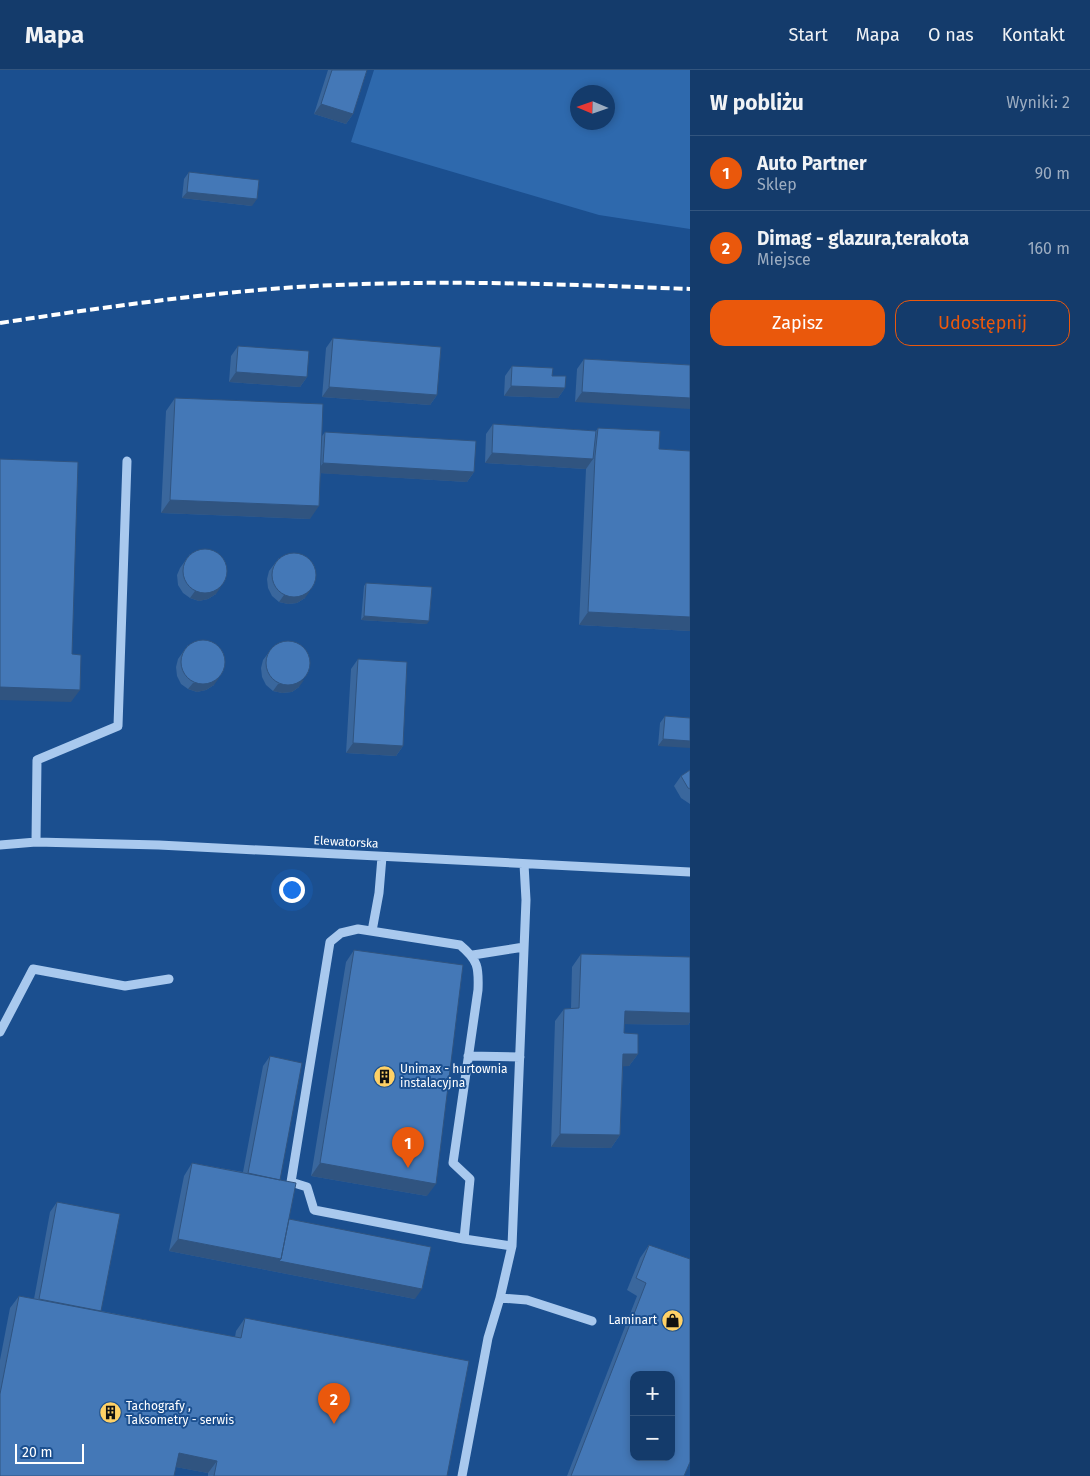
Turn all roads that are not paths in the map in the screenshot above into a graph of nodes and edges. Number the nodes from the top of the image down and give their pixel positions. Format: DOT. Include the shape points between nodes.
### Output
graph roads {
  1 [pos="127,461"];
  2 [pos="36,842"];
  3 [pos="0,845"];
  4 [pos="382,857"];
  5 [pos="524,864"];
  6 [pos="690,872"];
  7 [pos="372,931"];
  8 [pos="524,947"];
  9 [pos="473,955"];
  10 [pos="170,979"];
  11 [pos="0,1032"];
  12 [pos="468,1056"];
  13 [pos="520,1057"];
  14 [pos="464,1239"];
  15 [pos="512,1246"];
  16 [pos="500,1298"];
  17 [pos="592,1321"];
  18 [pos="462,1476"];
  1 -- 2 [label="street" via="118,726 37,760"];
  2 -- 3 [label="street, Elewatorska"];
  2 -- 4 [label="street, Elewatorska"];
  4 -- 5 [label="street, Elewatorska"];
  4 -- 7 [label="street"];
  5 -- 6 [label="street, Elewatorska"];
  5 -- 8 [label="street"];
  7 -- 9 [label="street" via="460,945"];
  7 -- 14 [label="street" via="341,932 330,942 291,1182 307,1187 314,1210"];
  8 -- 9 [label="street"];
  8 -- 13 [label="street"];
  9 -- 12 [label="street" via="478,972"];
  10 -- 11 [label="street" via="125,986 33,969"];
  12 -- 13 [label="street"];
  12 -- 14 [label="street" via="453,1164 470,1179"];
  13 -- 15 [label="street"];
  14 -- 15 [label="street"];
  15 -- 16 [label="street"];
  16 -- 17 [label="street" via="527,1300"];
  16 -- 18 [label="street" via="488,1338"];
}
